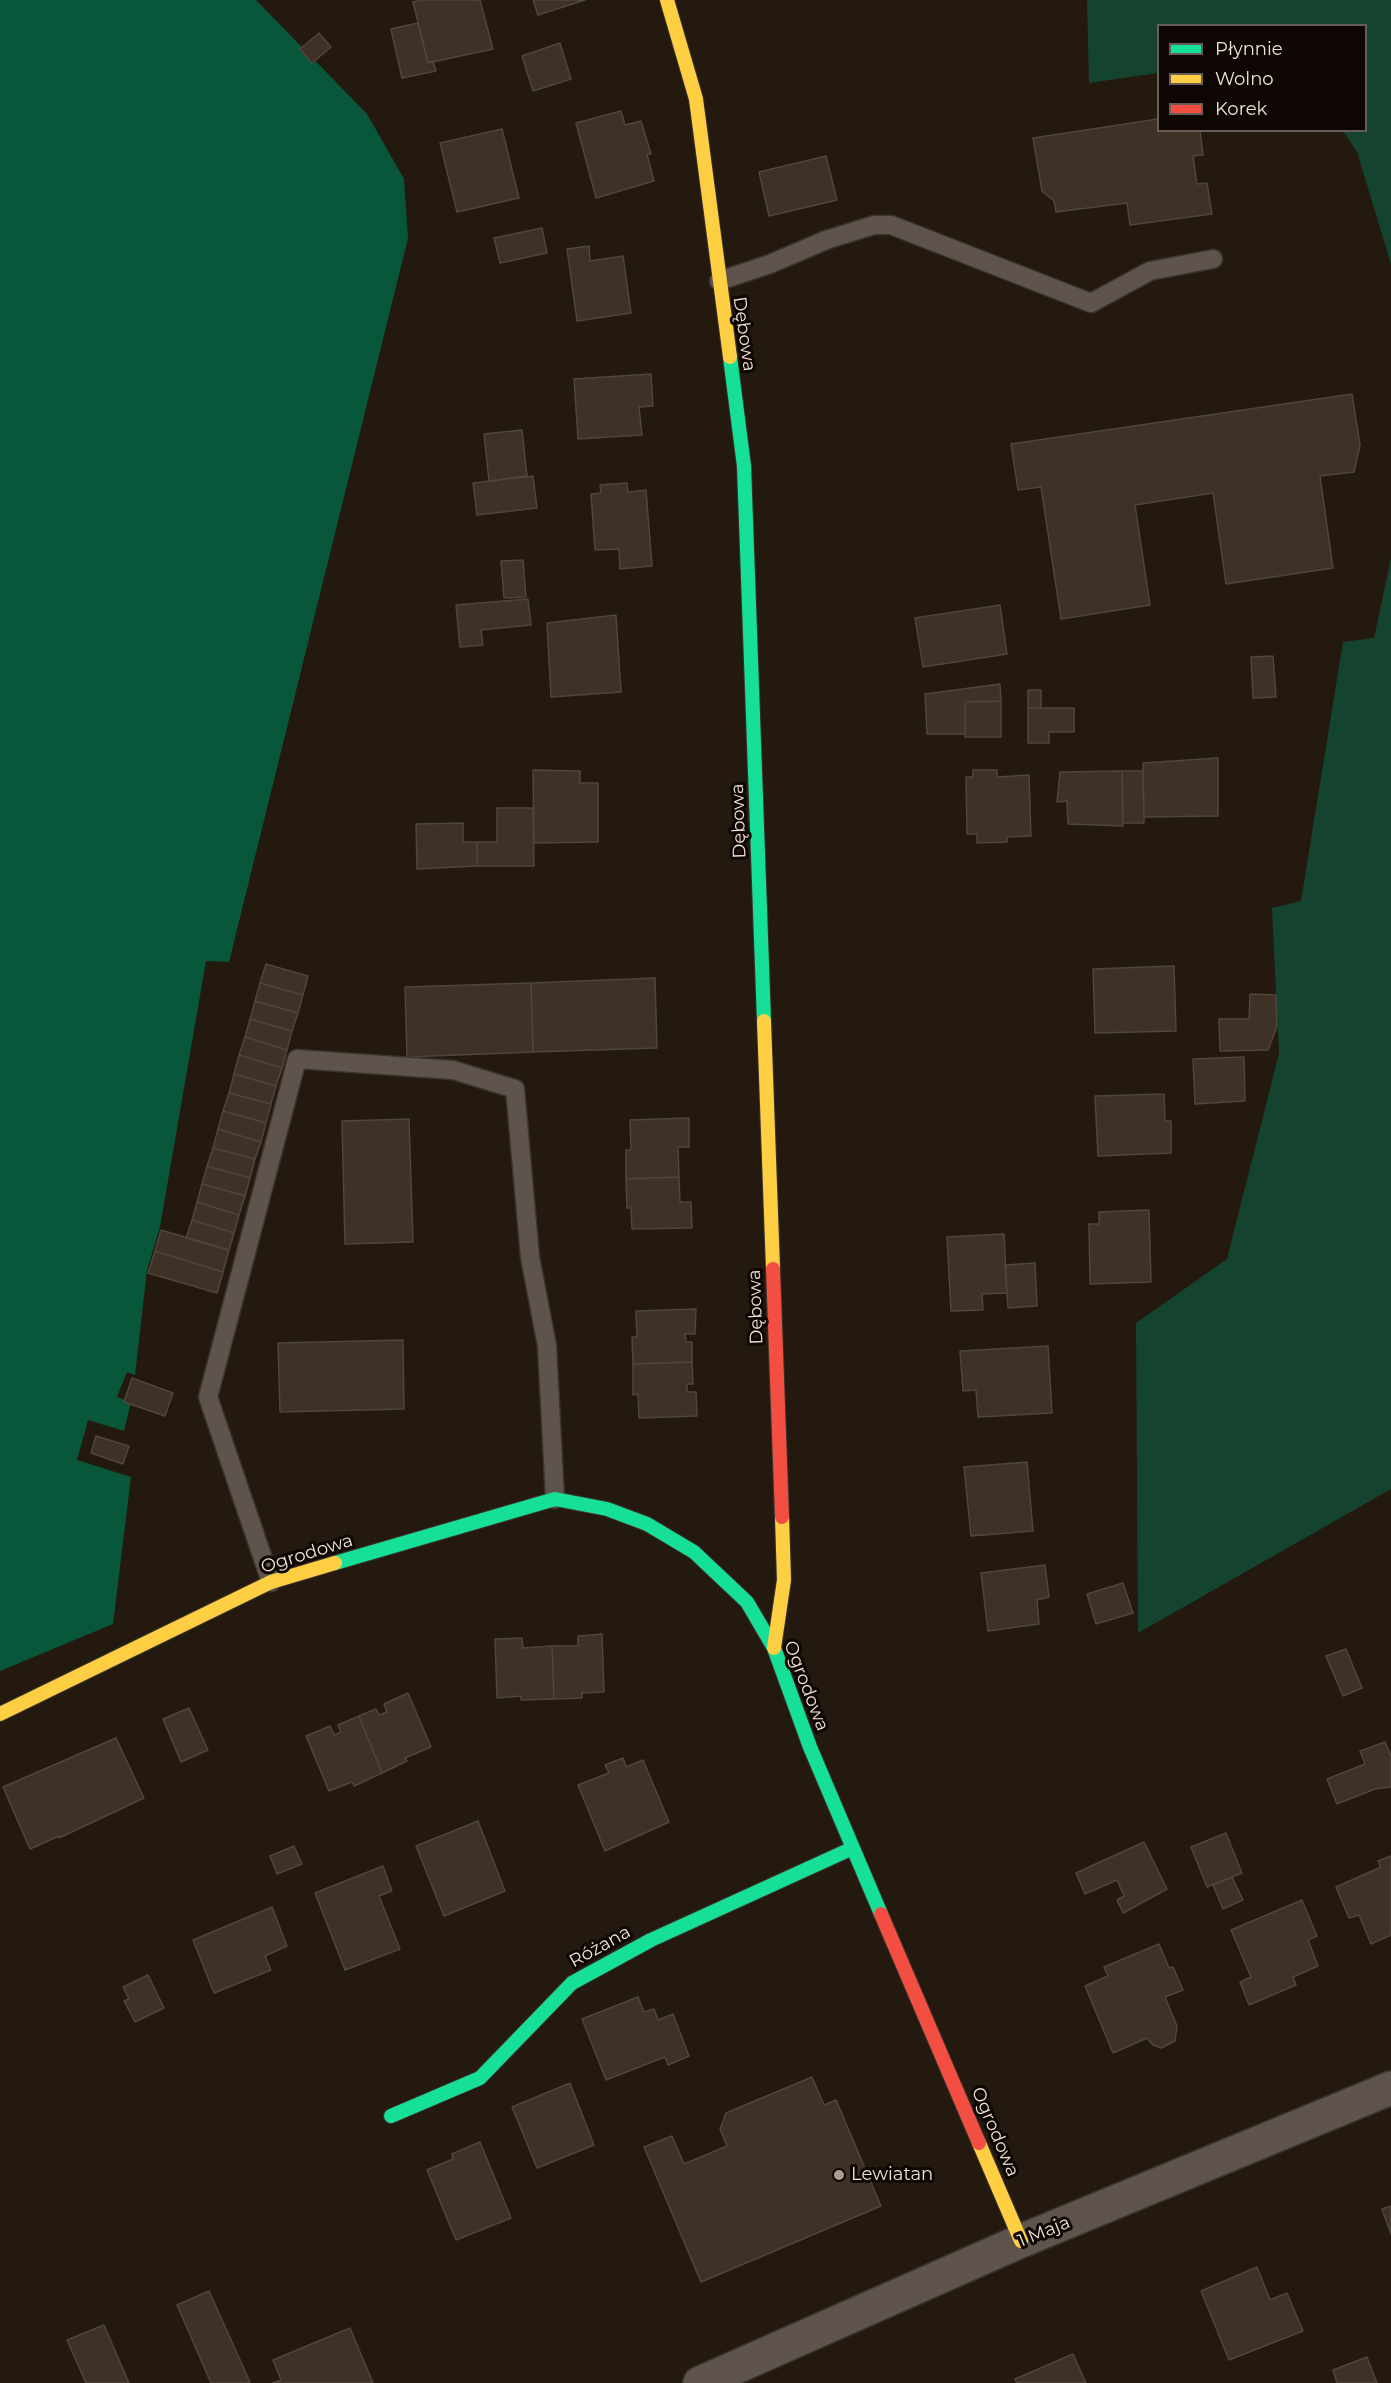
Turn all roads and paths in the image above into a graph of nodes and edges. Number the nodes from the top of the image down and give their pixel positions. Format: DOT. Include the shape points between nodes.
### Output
graph roads {
  1 [pos="667,0"];
  2 [pos="1213,259"];
  3 [pos="719,280"];
  4 [pos="555,1499"];
  5 [pos="271,1582"];
  6 [pos="774,1648"];
  7 [pos="0,1714"];
  8 [pos="853,1848"];
  9 [pos="1391,2088"];
  10 [pos="391,2116"];
  11 [pos="1021,2241"];
  12 [pos="711,2381"];
  1 -- 3 [label="street, Dębowa" via="696,99"];
  2 -- 3 [label="lane" via="1150,271 1091,303 891,225 874,225"];
  3 -- 6 [label="street, Dębowa" via="744,466 784,1580"];
  4 -- 5 [label="street, Ogrodowa"];
  4 -- 5 [label="lane" via="547,1346 530,1257 515,1089 453,1070 297,1059 208,1397"];
  4 -- 6 [label="street, Ogrodowa" via="607,1509 648,1524 694,1552 747,1602"];
  5 -- 7 [label="street, Ogrodowa"];
  6 -- 8 [label="street, Ogrodowa"];
  8 -- 10 [label="street, Różana" via="651,1940 572,1983 480,2078"];
  8 -- 11 [label="street, Ogrodowa"];
  9 -- 11 [label="street, 1 Maja"];
  11 -- 12 [label="street, 1 Maja"];
}
